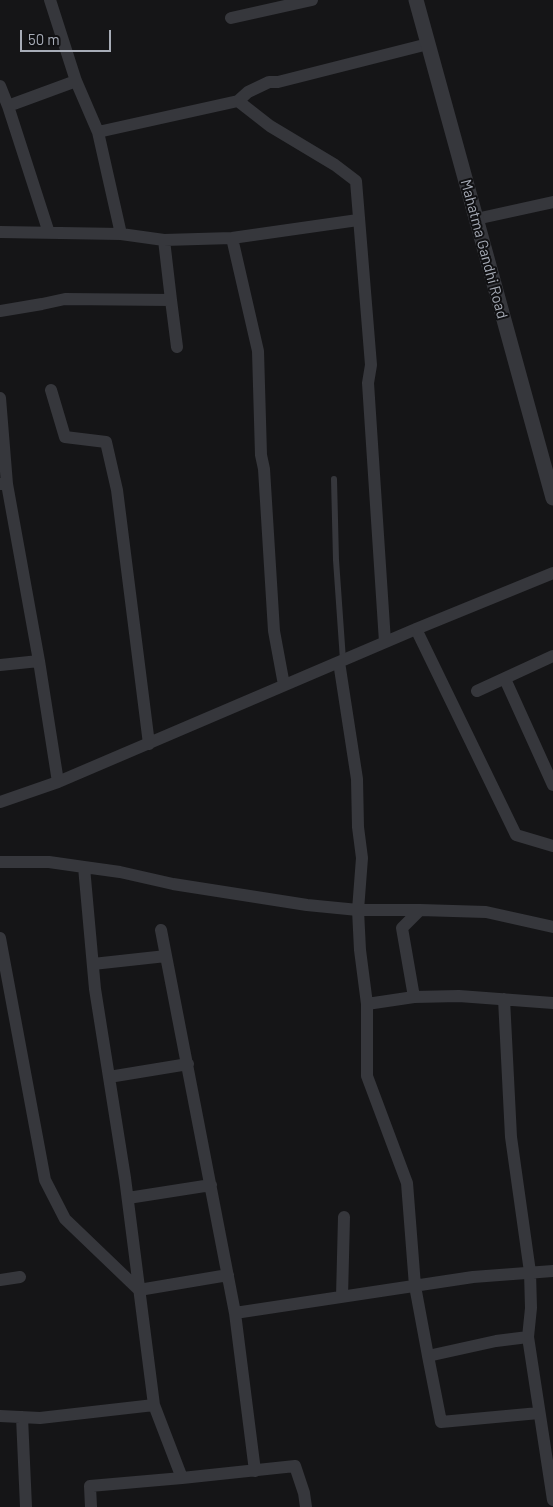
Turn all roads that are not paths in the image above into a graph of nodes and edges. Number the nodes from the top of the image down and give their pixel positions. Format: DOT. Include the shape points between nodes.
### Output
graph roads {
  1 [pos="50,0"];
  2 [pos="312,0"];
  3 [pos="416,0"];
  4 [pos="231,18"];
  5 [pos="428,44"];
  6 [pos="76,81"];
  7 [pos="0,86"];
  8 [pos="238,101"];
  9 [pos="8,106"];
  10 [pos="98,132"];
  11 [pos="553,202"];
  12 [pos="476,219"];
  13 [pos="358,220"];
  14 [pos="0,232"];
  15 [pos="49,233"];
  16 [pos="120,234"];
  17 [pos="232,238"];
  18 [pos="164,240"];
  19 [pos="171,300"];
  20 [pos="0,311"];
  21 [pos="177,347"];
  22 [pos="51,390"];
  23 [pos="0,398"];
  24 [pos="334,480"];
  25 [pos="3,484"];
  26 [pos="553,498"];
  27 [pos="553,573"];
  28 [pos="416,629"];
  29 [pos="385,642"];
  30 [pos="553,656"];
  31 [pos="39,661"];
  32 [pos="341,661"];
  33 [pos="0,665"];
  34 [pos="505,678"];
  35 [pos="284,685"];
  36 [pos="477,692"];
  37 [pos="148,744"];
  38 [pos="58,782"];
  39 [pos="553,785"];
  40 [pos="0,802"];
  41 [pos="553,846"];
  42 [pos="0,862"];
  43 [pos="84,867"];
  44 [pos="358,910"];
  45 [pos="420,910"];
  46 [pos="553,927"];
  47 [pos="161,930"];
  48 [pos="0,938"];
  49 [pos="166,956"];
  50 [pos="93,964"];
  51 [pos="414,997"];
  52 [pos="504,999"];
  53 [pos="553,1003"];
  54 [pos="367,1004"];
  55 [pos="188,1064"];
  56 [pos="109,1077"];
  57 [pos="211,1185"];
  58 [pos="128,1198"];
  59 [pos="344,1217"];
  60 [pos="553,1271"];
  61 [pos="530,1272"];
  62 [pos="228,1275"];
  63 [pos="20,1277"];
  64 [pos="0,1280"];
  65 [pos="415,1286"];
  66 [pos="139,1290"];
  67 [pos="342,1297"];
  68 [pos="236,1313"];
  69 [pos="528,1336"];
  70 [pos="428,1356"];
  71 [pos="154,1405"];
  72 [pos="538,1413"];
  73 [pos="0,1416"];
  74 [pos="22,1417"];
  75 [pos="255,1471"];
  76 [pos="182,1478"];
  77 [pos="553,1500"];
  78 [pos="26,1507"];
  79 [pos="91,1507"];
  80 [pos="306,1507"];
  1 -- 6 [label="street"];
  2 -- 4 [label="street"];
  3 -- 5 [label="street, Mahatma Gandhi Road"];
  5 -- 8 [label="street" via="268,82"];
  5 -- 12 [label="street, Mahatma Gandhi Road"];
  6 -- 9 [label="street"];
  6 -- 10 [label="street"];
  7 -- 9 [label="street"];
  8 -- 10 [label="street"];
  8 -- 13 [label="street" via="270,126 336,165 356,181"];
  9 -- 15 [label="street"];
  10 -- 16 [label="street"];
  11 -- 12 [label="street"];
  12 -- 26 [label="street, Mahatma Gandhi Road"];
  13 -- 17 [label="street"];
  13 -- 29 [label="street" via="371,365 368,383"];
  14 -- 15 [label="street"];
  15 -- 16 [label="street"];
  16 -- 18 [label="street"];
  17 -- 18 [label="street"];
  17 -- 35 [label="street" via="258,351 261,455 274,631"];
  18 -- 19 [label="street"];
  19 -- 20 [label="street" via="65,299"];
  19 -- 21 [label="street"];
  22 -- 37 [label="street" via="65,437 106,442 117,490"];
  23 -- 25 [label="street"];
  24 -- 32 [label="lane"];
  25 -- 31 [label="street"];
  27 -- 28 [label="street"];
  28 -- 29 [label="street"];
  28 -- 41 [label="street" via="516,835"];
  29 -- 32 [label="street"];
  30 -- 34 [label="street"];
  31 -- 33 [label="street"];
  31 -- 38 [label="street"];
  32 -- 35 [label="street"];
  32 -- 44 [label="street" via="357,779 362,858"];
  34 -- 36 [label="street"];
  34 -- 39 [label="street"];
  35 -- 37 [label="street"];
  37 -- 38 [label="street"];
  38 -- 40 [label="street"];
  42 -- 43 [label="street" via="49,862"];
  43 -- 44 [label="street" via="173,884"];
  43 -- 50 [label="street"];
  44 -- 45 [label="street"];
  44 -- 54 [label="street"];
  45 -- 46 [label="street" via="486,912"];
  45 -- 51 [label="street" via="402,928"];
  47 -- 49 [label="street"];
  48 -- 66 [label="street" via="46,1180 65,1219"];
  49 -- 50 [label="street"];
  49 -- 55 [label="street"];
  50 -- 56 [label="street"];
  51 -- 52 [label="street"];
  51 -- 54 [label="street"];
  52 -- 53 [label="street"];
  52 -- 61 [label="street" via="511,1137"];
  54 -- 65 [label="street" via="367,1076 407,1183"];
  55 -- 56 [label="street"];
  55 -- 57 [label="street"];
  56 -- 58 [label="street"];
  57 -- 58 [label="street"];
  57 -- 62 [label="street"];
  58 -- 66 [label="street"];
  59 -- 67 [label="street"];
  60 -- 61 [label="street"];
  61 -- 65 [label="street"];
  61 -- 69 [label="street"];
  62 -- 66 [label="street"];
  62 -- 68 [label="street"];
  63 -- 64 [label="street"];
  65 -- 67 [label="street"];
  65 -- 70 [label="street"];
  66 -- 71 [label="street"];
  67 -- 68 [label="street"];
  68 -- 75 [label="street"];
  69 -- 70 [label="street"];
  69 -- 72 [label="street"];
  70 -- 72 [label="street" via="441,1422"];
  71 -- 74 [label="street" via="40,1418"];
  71 -- 76 [label="street"];
  72 -- 77 [label="street"];
  73 -- 74 [label="street"];
  74 -- 78 [label="street"];
  75 -- 76 [label="street"];
  75 -- 80 [label="street" via="295,1466"];
  76 -- 79 [label="street" via="90,1486"];
}
